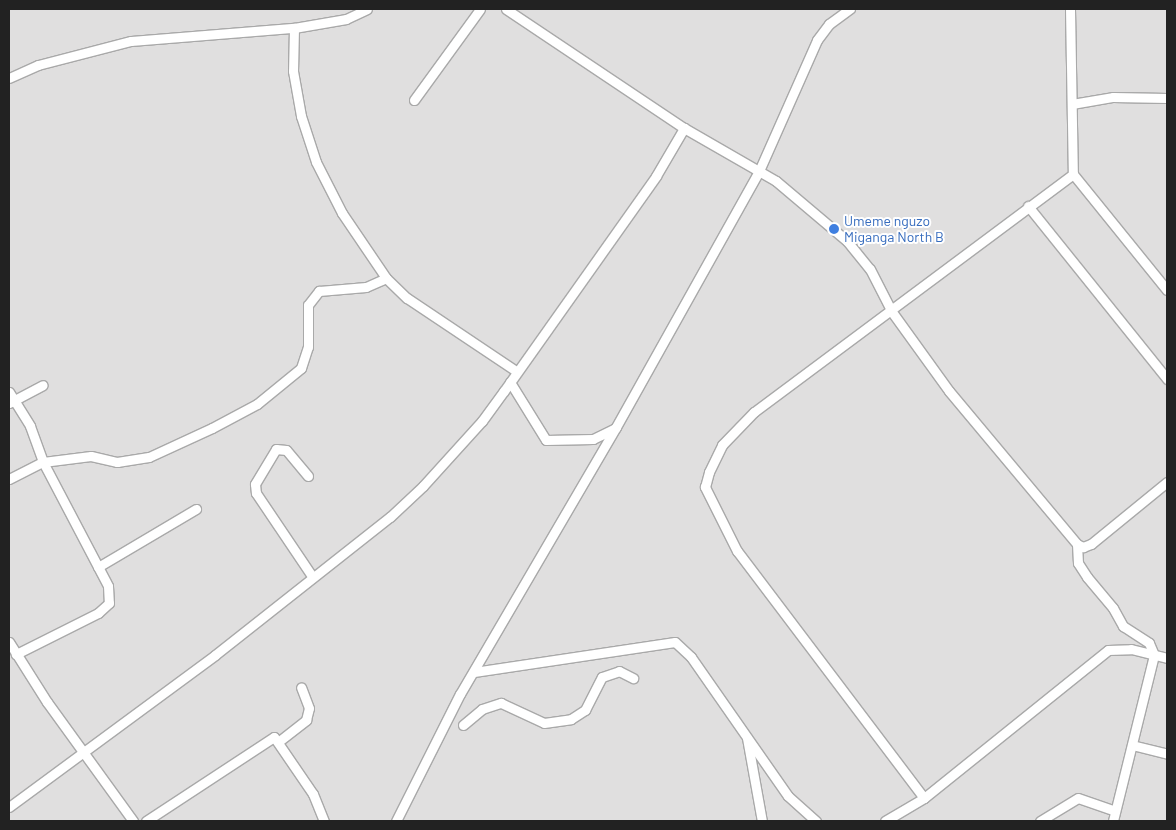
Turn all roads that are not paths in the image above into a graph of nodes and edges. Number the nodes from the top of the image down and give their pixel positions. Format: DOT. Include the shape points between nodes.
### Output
graph roads {
  1 [pos="367,9"];
  2 [pos="480,9"];
  3 [pos="506,9"];
  4 [pos="850,9"];
  5 [pos="1070,9"];
  6 [pos="294,28"];
  7 [pos="9,78"];
  8 [pos="1167,98"];
  9 [pos="414,100"];
  10 [pos="1072,104"];
  11 [pos="684,128"];
  12 [pos="758,171"];
  13 [pos="1073,174"];
  14 [pos="1028,206"];
  15 [pos="386,278"];
  16 [pos="1167,290"];
  17 [pos="892,312"];
  18 [pos="516,371"];
  19 [pos="1167,379"];
  20 [pos="510,382"];
  21 [pos="43,385"];
  22 [pos="9,392"];
  23 [pos="12,401"];
  24 [pos="616,427"];
  25 [pos="43,462"];
  26 [pos="308,476"];
  27 [pos="9,480"];
  28 [pos="1167,482"];
  29 [pos="196,509"];
  30 [pos="1077,544"];
  31 [pos="98,567"];
  32 [pos="312,576"];
  33 [pos="9,642"];
  34 [pos="16,654"];
  35 [pos="1154,655"];
  36 [pos="1167,658"];
  37 [pos="474,672"];
  38 [pos="633,678"];
  39 [pos="301,687"];
  40 [pos="464,725"];
  41 [pos="746,736"];
  42 [pos="278,742"];
  43 [pos="1132,745"];
  44 [pos="84,753"];
  45 [pos="1167,754"];
  46 [pos="924,798"];
  47 [pos="9,807"];
  48 [pos="1116,811"];
  49 [pos="323,818"];
  50 [pos="133,821"];
  51 [pos="146,821"];
  52 [pos="314,821"];
  53 [pos="396,821"];
  54 [pos="762,821"];
  55 [pos="816,821"];
  56 [pos="885,821"];
  57 [pos="1040,821"];
  58 [pos="1113,821"];
  1 -- 6 [label="street" via="346,19"];
  2 -- 9 [label="street"];
  3 -- 11 [label="street"];
  4 -- 12 [label="street" via="829,24 818,40"];
  5 -- 10 [label="street"];
  6 -- 7 [label="street" via="131,41 38,65"];
  6 -- 15 [label="street" via="296,93 310,148 342,213"];
  8 -- 10 [label="street" via="1114,97"];
  10 -- 13 [label="street"];
  11 -- 12 [label="street"];
  11 -- 18 [label="street" via="656,176 572,298"];
  12 -- 17 [label="street" via="800,200 847,241 870,269"];
  12 -- 24 [label="street"];
  13 -- 14 [label="street"];
  13 -- 16 [label="street"];
  14 -- 17 [label="street"];
  14 -- 19 [label="street"];
  15 -- 18 [label="street" via="432,316"];
  15 -- 25 [label="street" via="366,287 319,291 308,305 308,347 301,368 257,404 149,457 117,462 90,456"];
  17 -- 30 [label="street" via="949,391"];
  17 -- 46 [label="street" via="754,412 722,445 705,487 737,551"];
  18 -- 20 [label="street"];
  20 -- 24 [label="street" via="546,440 593,438"];
  20 -- 32 [label="street" via="482,421 422,486 390,517"];
  21 -- 23 [label="street"];
  22 -- 23 [label="street"];
  23 -- 25 [label="street" via="30,426"];
  24 -- 37 [label="street"];
  25 -- 27 [label="street"];
  25 -- 31 [label="street"];
  26 -- 32 [label="street" via="286,450 276,449 255,484 256,493"];
  28 -- 30 [label="street" via="1091,544 1083,547"];
  29 -- 31 [label="street"];
  30 -- 35 [label="street" via="1078,563 1087,577 1113,608 1123,626 1149,643"];
  31 -- 34 [label="street" via="108,586 109,603 98,614"];
  32 -- 44 [label="street" via="215,655"];
  33 -- 34 [label="street"];
  34 -- 44 [label="street"];
  35 -- 36 [label="street"];
  35 -- 43 [label="street"];
  35 -- 46 [label="street" via="1130,649 1108,650"];
  37 -- 41 [label="street" via="675,642 691,657"];
  37 -- 53 [label="street"];
  38 -- 40 [label="street" via="619,671 602,677 585,710 571,720 544,722 501,703 482,709"];
  39 -- 42 [label="street" via="309,705 306,720"];
  41 -- 54 [label="street"];
  41 -- 55 [label="street" via="788,796"];
  42 -- 49 [label="street" via="313,794"];
  42 -- 51 [label="street" via="274,737"];
  43 -- 45 [label="street"];
  43 -- 48 [label="street"];
  44 -- 47 [label="street"];
  44 -- 50 [label="street"];
  46 -- 56 [label="street"];
  48 -- 57 [label="street" via="1078,798"];
  48 -- 58 [label="street"];
  49 -- 52 [label="street"];
}
